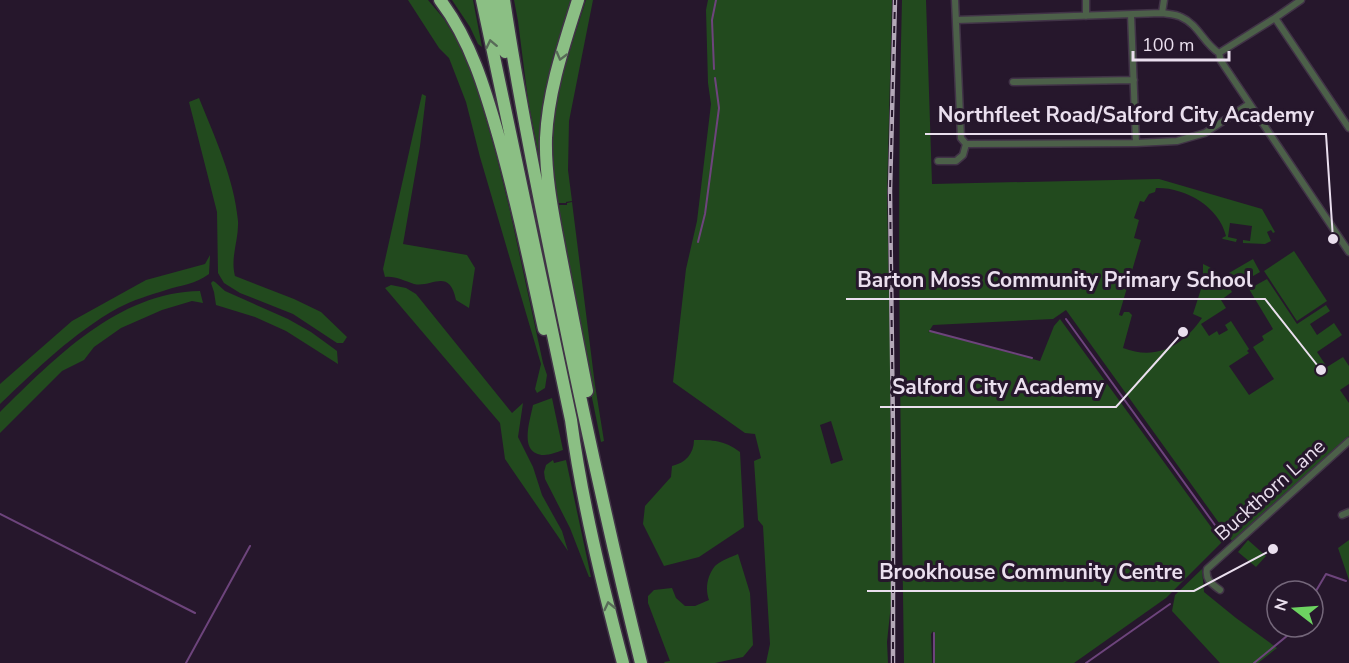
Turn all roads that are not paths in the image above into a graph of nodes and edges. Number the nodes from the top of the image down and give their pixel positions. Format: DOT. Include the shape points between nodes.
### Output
graph roads {
  1 [pos="440,0"];
  2 [pos="447,0"];
  3 [pos="482,0"];
  4 [pos="578,0"];
  5 [pos="955,0"];
  6 [pos="1086,0"];
  7 [pos="1164,0"];
  8 [pos="1301,0"];
  9 [pos="501,1"];
  10 [pos="1162,13"];
  11 [pos="1131,15"];
  12 [pos="1086,16"];
  13 [pos="1275,18"];
  14 [pos="956,20"];
  15 [pos="1219,53"];
  16 [pos="1134,80"];
  17 [pos="1013,81"];
  18 [pos="1249,104"];
  19 [pos="1349,128"];
  20 [pos="1136,143"];
  21 [pos="966,144"];
  22 [pos="938,160"];
  23 [pos="526,204"];
  24 [pos="1349,252"];
  25 [pos="1348,445"];
  26 [pos="577,461"];
  27 [pos="604,502"];
  28 [pos="1349,512"];
  29 [pos="1342,515"];
  30 [pos="1220,590"];
  31 [pos="623,663"];
  32 [pos="641,663"];
  1 -- 26 [label="highway" via="467,44 493,117 564,422"];
  2 -- 23 [label="highway" via="465,26 483,65"];
  23 -- 3 [label="highway, one-way"];
  4 -- 27 [label="highway, one-way" via="550,107 547,175 599,451"];
  5 -- 14 [label="street"];
  6 -- 12 [label="street"];
  7 -- 10 [label="street"];
  8 -- 13 [label="street"];
  9 -- 27 [label="highway"];
  10 -- 11 [label="street"];
  10 -- 15 [label="street" via="1181,16 1192,23"];
  11 -- 12 [label="street"];
  11 -- 16 [label="street"];
  12 -- 14 [label="street"];
  13 -- 15 [label="street"];
  13 -- 19 [label="street"];
  14 -- 21 [label="street" via="961,138"];
  15 -- 18 [label="street"];
  16 -- 17 [label="street"];
  16 -- 20 [label="street"];
  18 -- 20 [label="street" via="1205,133 1177,141"];
  18 -- 24 [label="street"];
  20 -- 21 [label="street"];
  21 -- 22 [label="street" via="956,161"];
  23 -- 26 [label="highway" via="572,420"];
  25 -- 30 [label="street, Buckthorn Lane" via="1207,569 1209,581"];
  31 -- 26 [label="highway, one-way"];
  27 -- 32 [label="highway"];
  28 -- 29 [label="street"];
}
